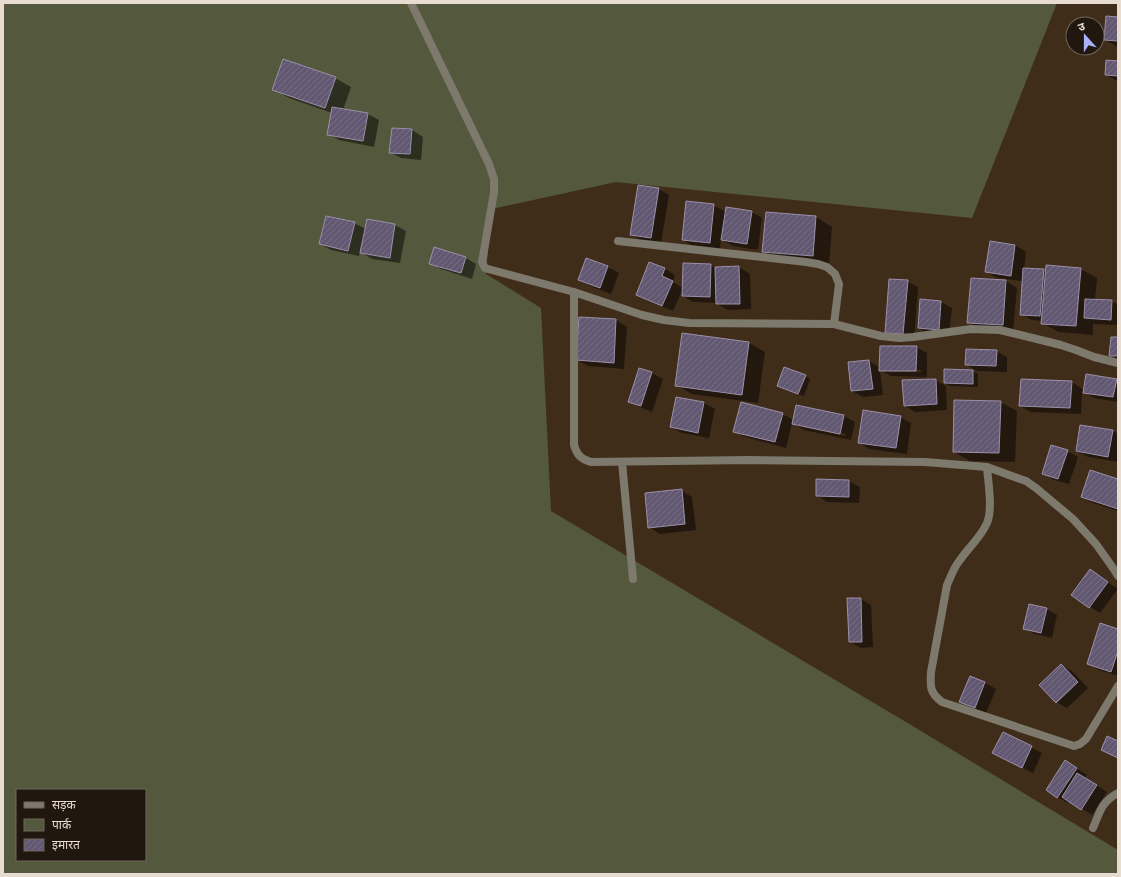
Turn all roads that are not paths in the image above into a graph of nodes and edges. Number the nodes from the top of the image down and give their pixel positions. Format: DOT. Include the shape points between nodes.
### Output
graph roads {
  1 [pos="411,3"];
  2 [pos="618,241"];
  3 [pos="574,292"];
  4 [pos="834,324"];
  5 [pos="1118,363"];
  6 [pos="622,462"];
  7 [pos="987,467"];
  8 [pos="1118,576"];
  9 [pos="632,579"];
  10 [pos="1118,686"];
  11 [pos="1118,793"];
  12 [pos="1092,828"];
  1 -- 3 [label="street" via="494,179 494,199 483,265 488,270"];
  2 -- 4 [label="street" via="806,262 827,267 835,274 839,284"];
  3 -- 4 [label="street" via="664,320 689,323"];
  3 -- 6 [label="street" via="574,445 584,460"];
  4 -- 5 [label="street" via="899,338 970,328 1000,330"];
  6 -- 7 [label="street" via="925,462"];
  6 -- 9 [label="street"];
  7 -- 8 [label="street" via="1026,481 1041,492 1073,519 1096,544"];
  7 -- 10 [label="street" via="990,510 988,522 960,560 947,585 931,672 932,693 942,702 1074,746 1086,739"];
  11 -- 12 [label="street" via="1105,802"];
}
